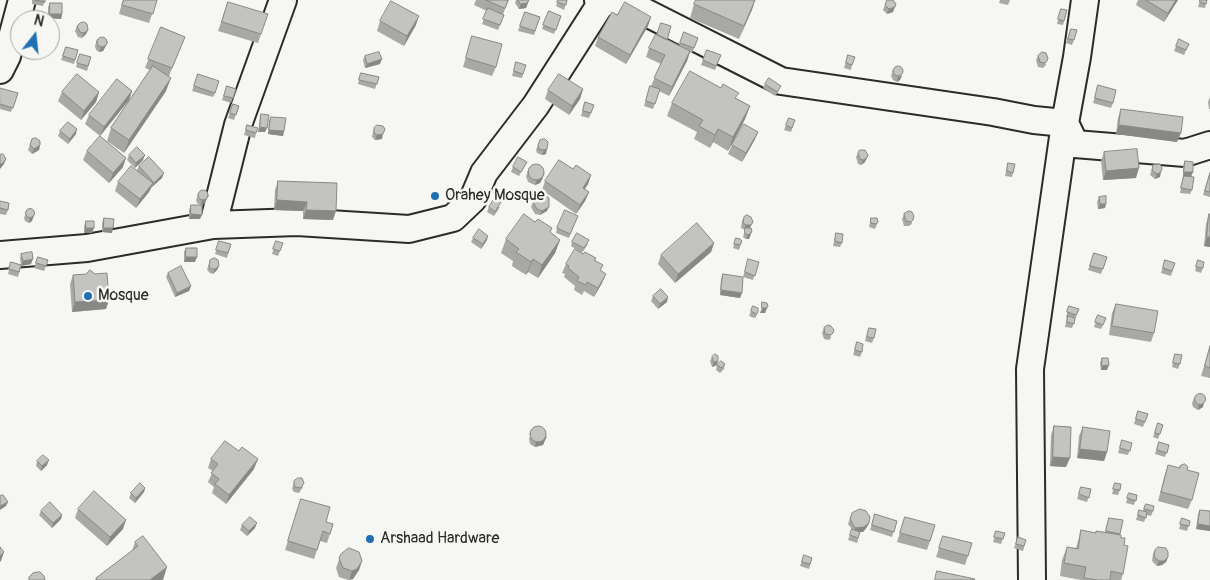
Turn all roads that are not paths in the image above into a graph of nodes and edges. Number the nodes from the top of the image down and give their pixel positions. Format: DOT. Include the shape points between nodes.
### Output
graph roads {
  1 [pos="22,0"];
  2 [pos="283,0"];
  3 [pos="1085,0"];
  4 [pos="612,1"];
  5 [pos="0,70"];
  6 [pos="1065,123"];
  7 [pos="1210,145"];
  8 [pos="213,225"];
  9 [pos="0,254"];
  10 [pos="1032,580"];
  1 -- 5 [label="street"];
  2 -- 8 [label="street" via="238,125"];
  3 -- 6 [label="street"];
  4 -- 6 [label="street" via="781,81"];
  4 -- 8 [label="street" via="484,173 473,199 453,218 409,229 297,222"];
  6 -- 7 [label="street" via="1075,144 1185,153"];
  6 -- 10 [label="street" via="1030,369"];
  8 -- 9 [label="street" via="87,248"];
}
